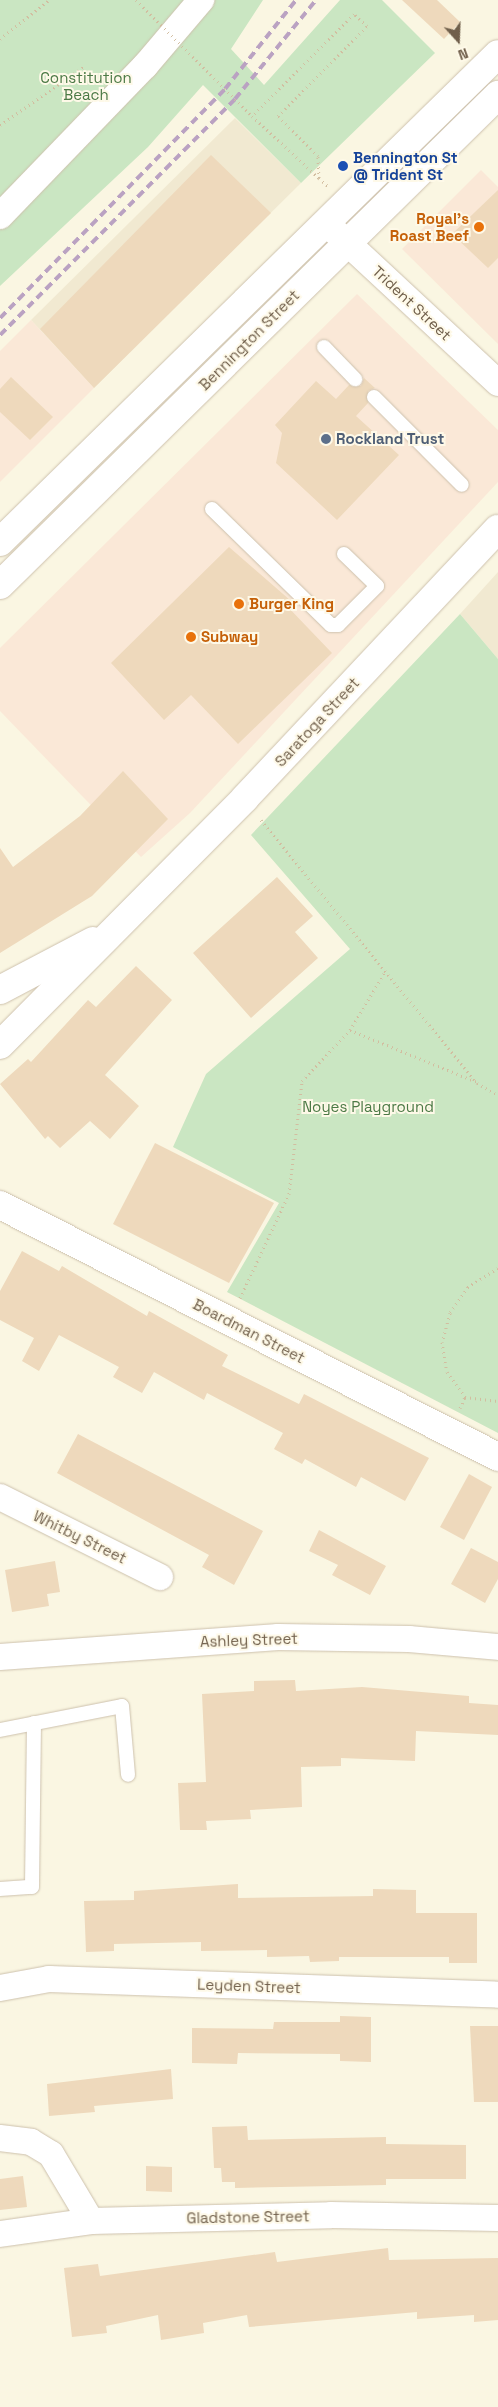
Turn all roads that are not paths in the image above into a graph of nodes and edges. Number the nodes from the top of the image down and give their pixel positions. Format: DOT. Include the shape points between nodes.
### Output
graph roads {
  1 [pos="201,0"];
  2 [pos="498,54"];
  3 [pos="498,96"];
  4 [pos="0,216"];
  5 [pos="326,223"];
  6 [pos="347,243"];
  7 [pos="324,347"];
  8 [pos="184,362"];
  9 [pos="355,379"];
  10 [pos="205,383"];
  11 [pos="498,383"];
  12 [pos="374,397"];
  13 [pos="72,471"];
  14 [pos="462,485"];
  15 [pos="93,493"];
  16 [pos="212,509"];
  17 [pos="498,529"];
  18 [pos="0,542"];
  19 [pos="344,554"];
  20 [pos="6,567"];
  21 [pos="133,913"];
  22 [pos="0,990"];
  23 [pos="0,1045"];
  24 [pos="0,1205"];
  25 [pos="498,1457"];
  26 [pos="0,1497"];
  27 [pos="160,1577"];
  28 [pos="498,1647"];
  29 [pos="0,1657"];
  30 [pos="34,1724"];
  31 [pos="0,1730"];
  32 [pos="128,1775"];
  33 [pos="0,1889"];
  34 [pos="0,1988"];
  35 [pos="498,1995"];
  36 [pos="0,2138"];
  37 [pos="498,2218"];
  38 [pos="92,2221"];
  39 [pos="0,2234"];
  1 -- 4 [label="street" via="132,80"];
  2 -- 5 [label="main road, Bennington Street"];
  3 -- 6 [label="main road, Bennington Street"];
  5 -- 6 [label="street, Trident Street"];
  5 -- 8 [label="main road, Bennington Street"];
  6 -- 10 [label="main road, Bennington Street"];
  6 -- 11 [label="street, Trident Street"];
  7 -- 9 [label="lane"];
  8 -- 10 [label="main road"];
  8 -- 13 [label="main road, Bennington Street"];
  10 -- 15 [label="main road, Bennington Street"];
  12 -- 14 [label="lane"];
  13 -- 15 [label="main road"];
  13 -- 18 [label="main road, Bennington Street"];
  15 -- 20 [label="main road, Bennington Street"];
  16 -- 19 [label="lane" via="331,625 338,626 376,586"];
  17 -- 21 [label="main road, Saratoga Street"];
  21 -- 22 [label="main road, Saratoga Street" via="73,952"];
  21 -- 23 [label="main road, Saratoga Street"];
  24 -- 25 [label="main road, Boardman Street"];
  26 -- 27 [label="street, Whitby Street"];
  28 -- 29 [label="street, Ashley Street" via="409,1639 278,1638"];
  30 -- 31 [label="lane"];
  30 -- 32 [label="lane" via="122,1706"];
  30 -- 33 [label="lane" via="32,1887"];
  34 -- 35 [label="street, Leyden Street" via="49,1979"];
  36 -- 38 [label="street" via="31,2142 51,2154"];
  37 -- 38 [label="street, Gladstone Street" via="331,2215"];
  38 -- 39 [label="street, Gladstone Street"];
}
